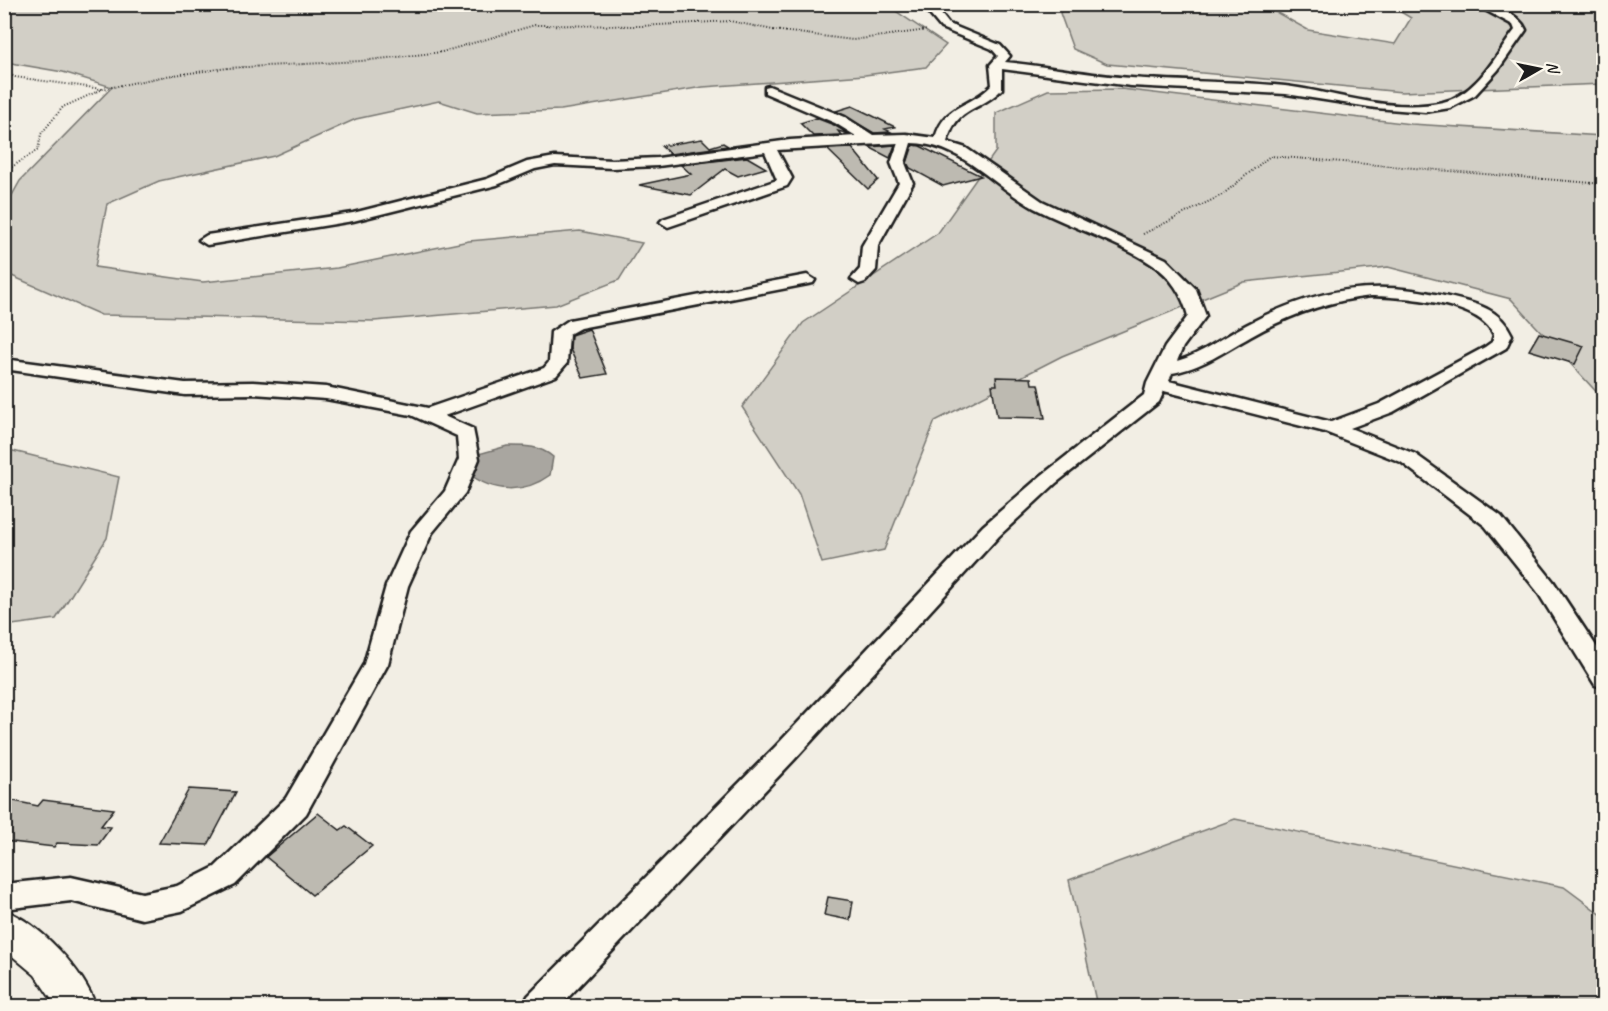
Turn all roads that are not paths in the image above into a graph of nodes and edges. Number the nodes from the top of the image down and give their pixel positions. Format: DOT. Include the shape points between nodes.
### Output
graph roads {
  1 [pos="926,4"];
  2 [pos="1479,4"];
  3 [pos="996,65"];
  4 [pos="769,90"];
  5 [pos="906,138"];
  6 [pos="870,139"];
  7 [pos="940,142"];
  8 [pos="769,147"];
  9 [pos="668,222"];
  10 [pos="207,240"];
  11 [pos="859,279"];
  12 [pos="807,280"];
  13 [pos="4,364"];
  14 [pos="1160,376"];
  15 [pos="428,415"];
  16 [pos="1332,428"];
  17 [pos="1604,679"];
  18 [pos="4,897"];
  19 [pos="4,926"];
  20 [pos="77,1006"];
  21 [pos="539,1006"];
  1 -- 3 [label="street" via="937,13 939,21 955,31 1003,51 1004,56"];
  2 -- 3 [label="street" via="1518,23 1521,30 1484,79 1461,100 1437,106 1372,104 1288,90 1108,80"];
  3 -- 7 [label="street" via="998,86 990,96 954,111 942,129"];
  4 -- 6 [label="street" via="840,120"];
  5 -- 6 [label="street"];
  5 -- 7 [label="street"];
  5 -- 11 [label="street" via="898,163 906,183 870,246 868,270"];
  6 -- 8 [label="street"];
  7 -- 14 [label="street" via="961,151 1037,204 1160,262 1190,293 1197,316"];
  8 -- 9 [label="street" via="784,173 782,183"];
  8 -- 10 [label="street" via="658,162 555,161 532,165 492,182 353,218"];
  12 -- 15 [label="street" via="575,324 560,332 558,363 550,372"];
  13 -- 15 [label="street" via="185,389 326,393"];
  14 -- 16 [label="street"];
  14 -- 16 [label="street" via="1190,365 1278,314 1338,293 1382,290 1421,294 1480,310 1500,324 1503,335 1491,351 1386,408"];
  14 -- 21 [label="street" via="1152,398 1049,479 991,531 785,753"];
  15 -- 18 [label="street" via="466,433 469,459 455,493 422,531 397,586 376,664 296,806 225,876 182,898 142,906 71,889"];
  16 -- 17 [label="street" via="1408,458 1494,521 1545,586"];
  19 -- 20 [label="street" via="48,963"];
}
